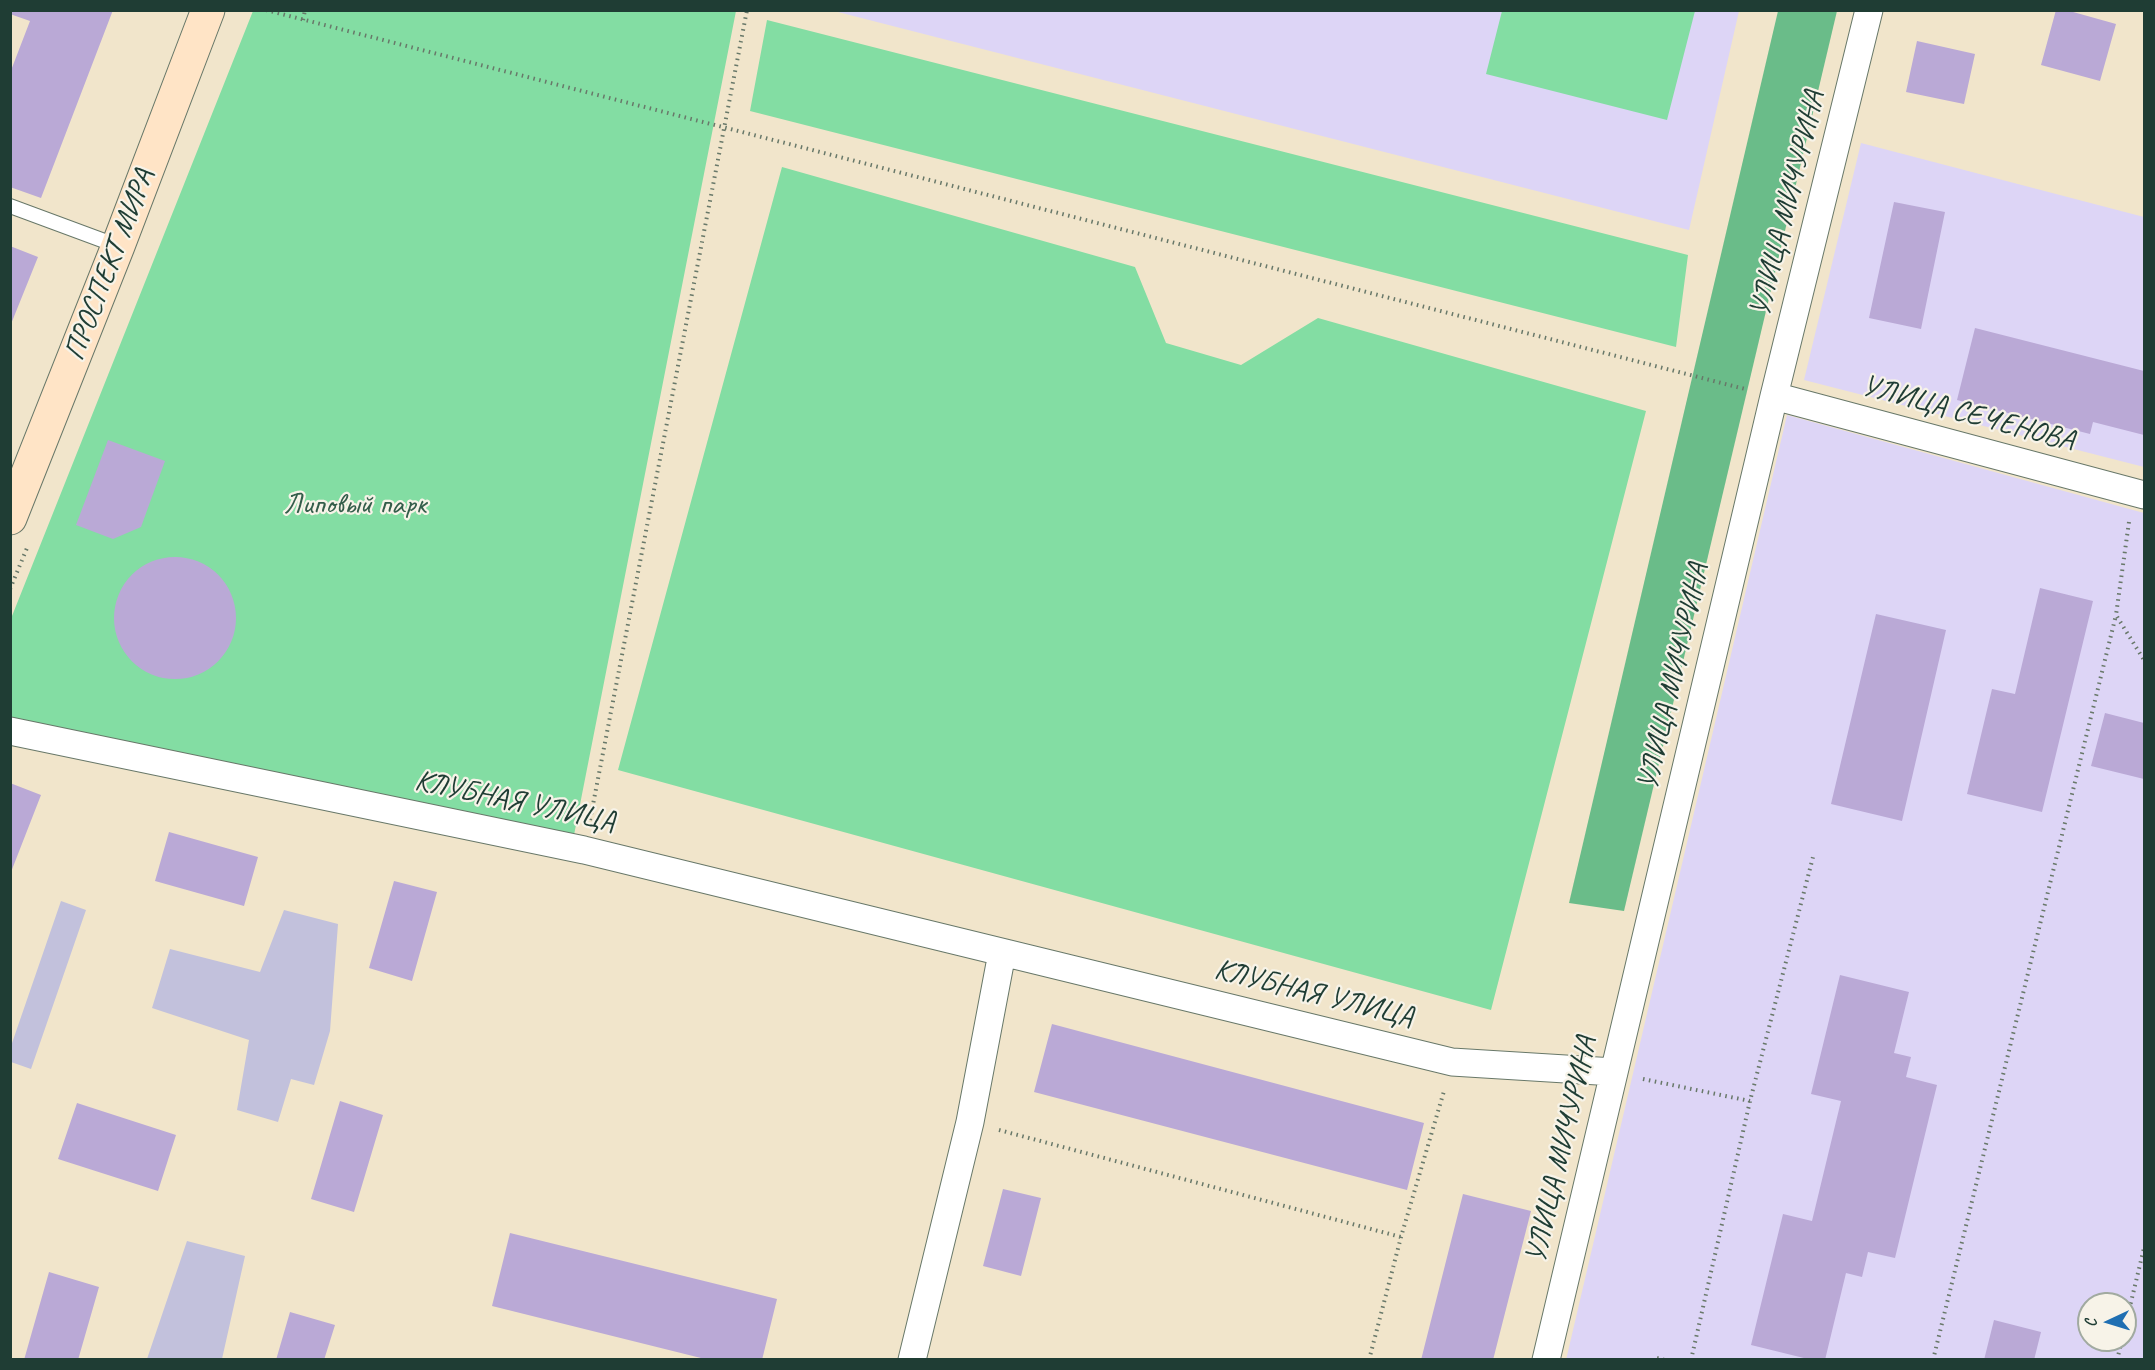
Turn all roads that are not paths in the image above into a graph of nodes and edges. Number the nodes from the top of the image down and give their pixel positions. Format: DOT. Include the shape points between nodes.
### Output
graph roads {
  1 [pos="208,10"];
  2 [pos="1869,10"];
  3 [pos="10,206"];
  4 [pos="118,246"];
  5 [pos="1774,396"];
  6 [pos="2139,493"];
  7 [pos="10,518"];
  8 [pos="10,730"];
  9 [pos="1002,953"];
  10 [pos="1614,1072"];
  11 [pos="912,1359"];
  12 [pos="1546,1359"];
  1 -- 4 [label="main road, ПРОСПЕКТ МИРА"];
  2 -- 5 [label="street, УЛИЦА МИЧУРИНА"];
  3 -- 4 [label="lane"];
  4 -- 7 [label="main road, ПРОСПЕКТ МИРА"];
  5 -- 6 [label="street, УЛИЦА СЕЧЕНОВА"];
  5 -- 10 [label="street, УЛИЦА МИЧУРИНА"];
  8 -- 9 [label="street, КЛУБНАЯ УЛИЦА" via="584,850"];
  9 -- 10 [label="street, КЛУБНАЯ УЛИЦА" via="1452,1062"];
  9 -- 11 [label="street" via="970,1122"];
  10 -- 12 [label="street, УЛИЦА МИЧУРИНА"];
}
